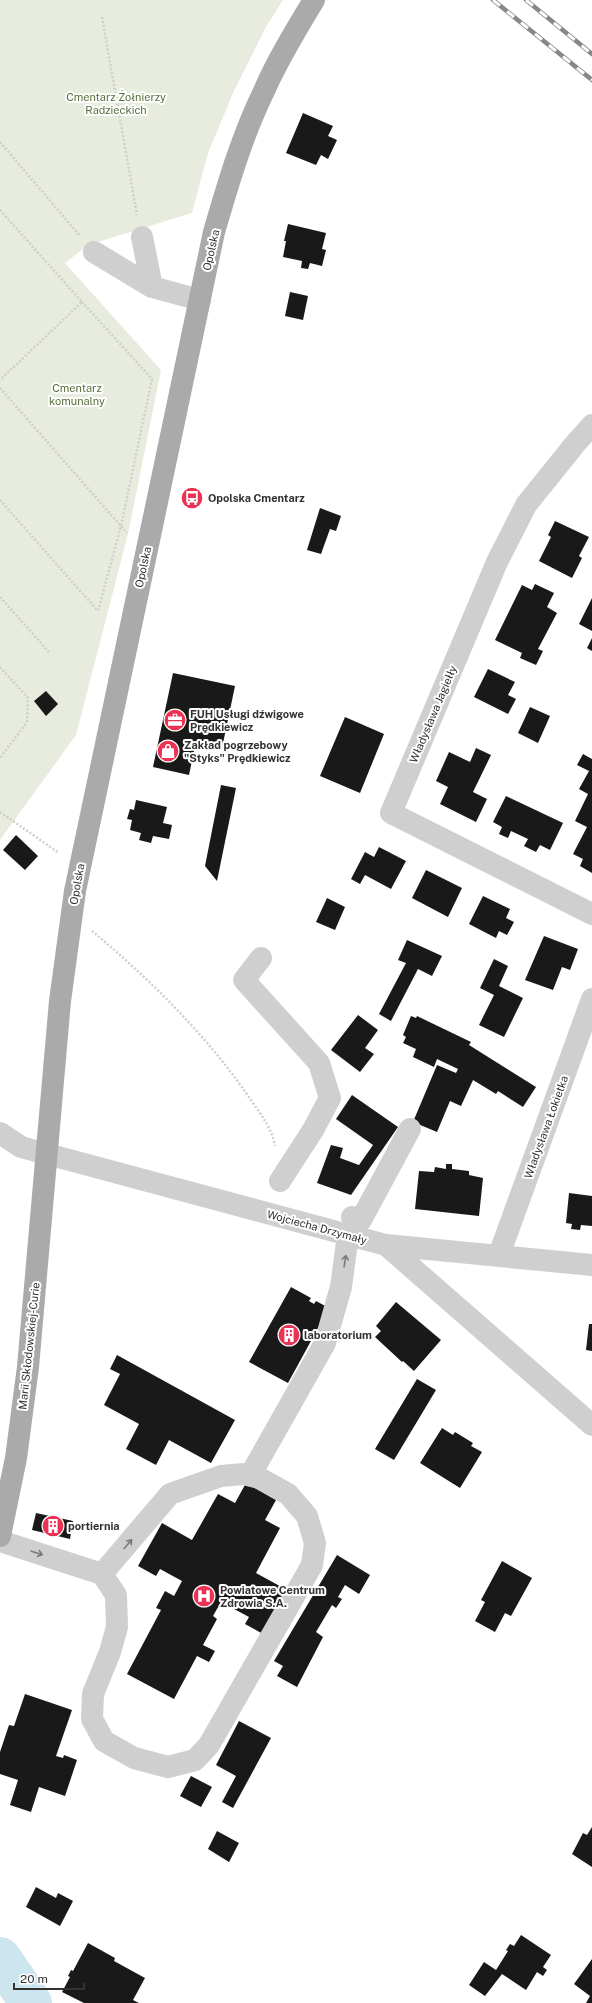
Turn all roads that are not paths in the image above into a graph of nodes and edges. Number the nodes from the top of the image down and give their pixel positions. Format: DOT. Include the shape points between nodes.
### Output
graph roads {
  1 [pos="314,0"];
  2 [pos="142,236"];
  3 [pos="94,252"];
  4 [pos="152,287"];
  5 [pos="200,300"];
  6 [pos="592,425"];
  7 [pos="592,914"];
  8 [pos="261,958"];
  9 [pos="592,999"];
  10 [pos="410,1129"];
  11 [pos="0,1133"];
  12 [pos="48,1155"];
  13 [pos="280,1181"];
  14 [pos="350,1226"];
  15 [pos="386,1245"];
  16 [pos="499,1255"];
  17 [pos="592,1264"];
  18 [pos="592,1425"];
  19 [pos="251,1474"];
  20 [pos="0,1536"];
  21 [pos="0,1541"];
  22 [pos="102,1574"];
  1 -- 5 [label="main road, Opolska" via="287,45 243,139 214,232"];
  2 -- 4 [label="street"];
  3 -- 4 [label="street"];
  4 -- 5 [label="street"];
  5 -- 12 [label="main road, Opolska" via="75,891 60,1001"];
  6 -- 7 [label="street, Władysława Jagiełły" via="522,512 497,562 391,813"];
  8 -- 13 [label="street" via="244,980 319,1063 330,1098"];
  9 -- 16 [label="street, Władysława Łokietka"];
  10 -- 14 [label="street" via="361,1220"];
  11 -- 12 [label="street, Wojciecha Drzymały" via="21,1147"];
  12 -- 14 [label="street, Wojciecha Drzymały"];
  12 -- 20 [label="main road, Marii Skłodowskiej-Curie" via="28,1367 16,1458"];
  14 -- 15 [label="street, Wojciecha Drzymały"];
  19 -- 14 [label="street, one-way" via="325,1343 340,1287"];
  15 -- 16 [label="street, Wojciecha Drzymały"];
  15 -- 18 [label="street"];
  16 -- 17 [label="street, Wojciecha Drzymały"];
  22 -- 19 [label="street, one-way" via="170,1494 221,1476"];
  19 -- 22 [label="street" via="288,1494 307,1516 315,1543 312,1565 209,1745 195,1760 168,1767 134,1758 104,1740 92,1719 93,1694 117,1627 116,1595"];
  21 -- 22 [label="street, one-way"];
}
